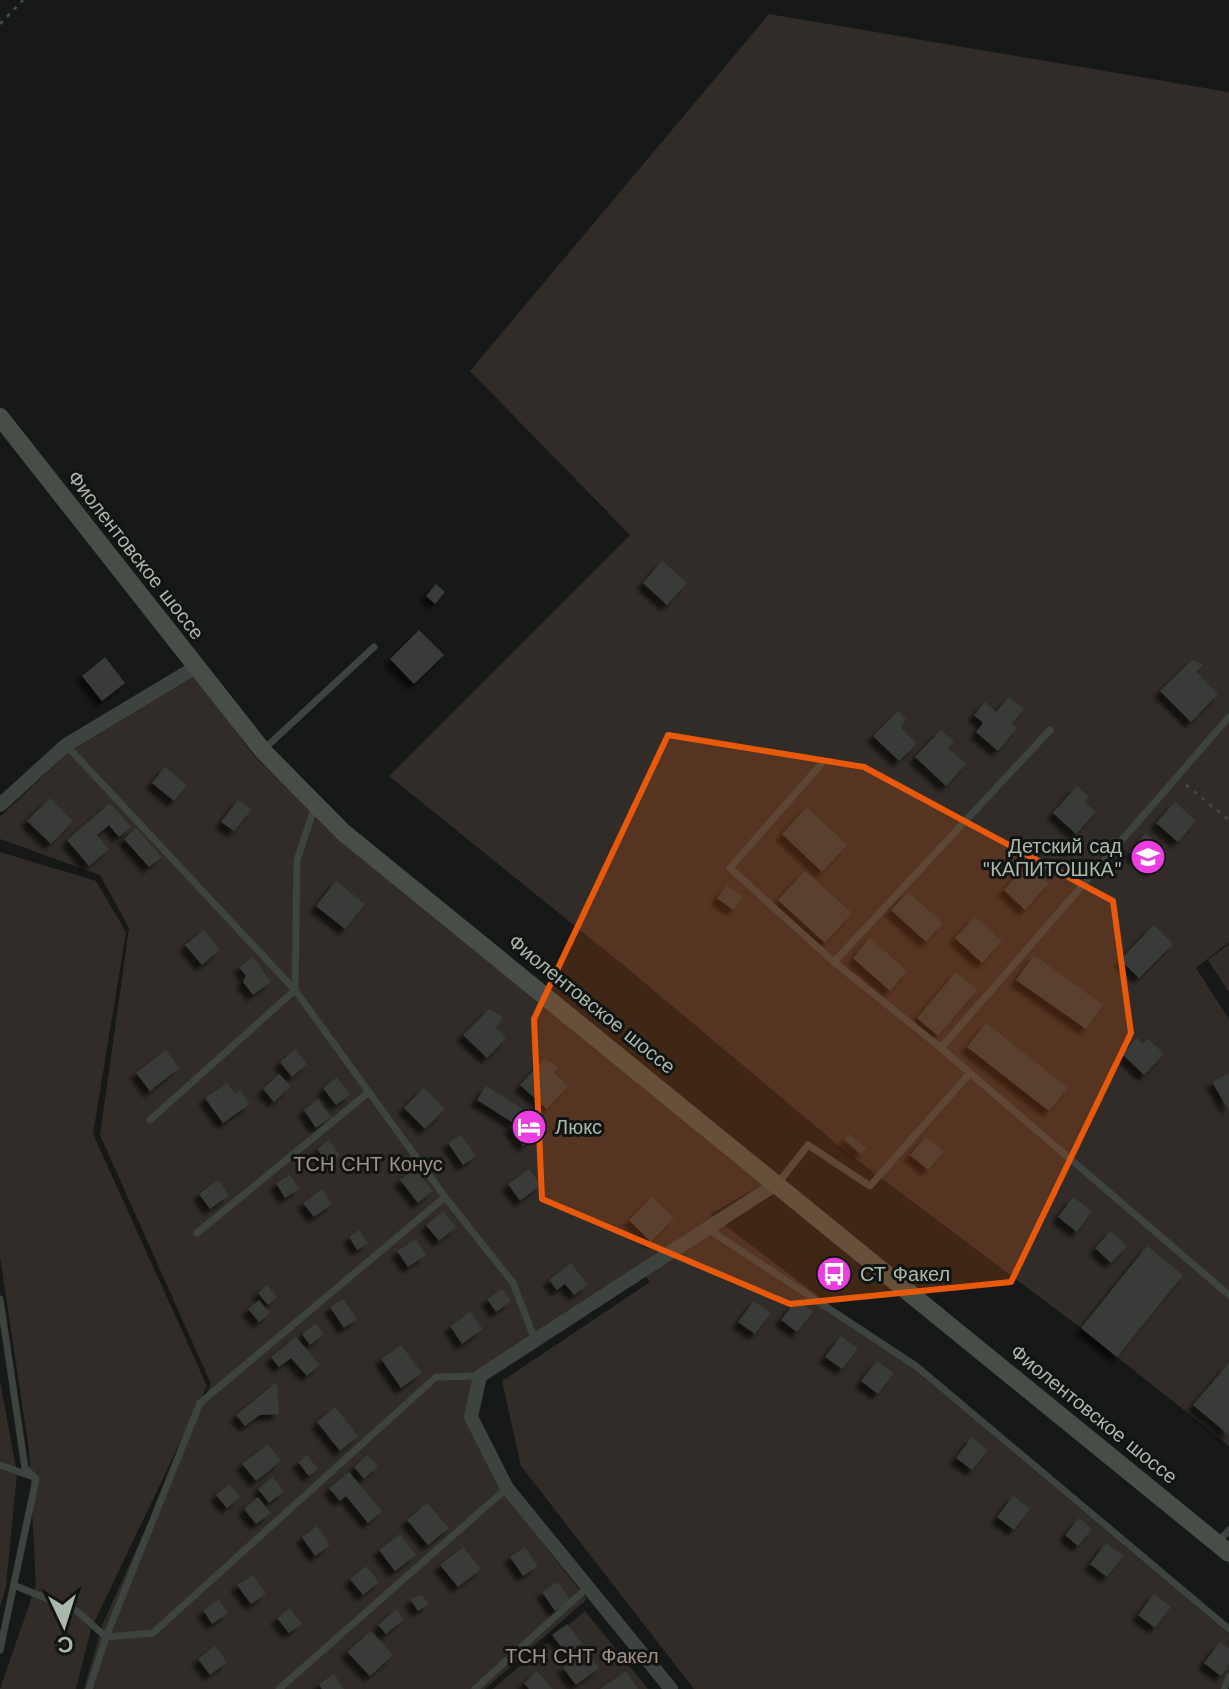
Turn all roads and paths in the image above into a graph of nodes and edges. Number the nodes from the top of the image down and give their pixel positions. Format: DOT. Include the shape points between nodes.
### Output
graph roads {
  1 [pos="23,0"];
  2 [pos="0,24"];
  3 [pos="0,417"];
  4 [pos="374,647"];
  5 [pos="196,667"];
  6 [pos="1229,717"];
  7 [pos="1050,730"];
  8 [pos="66,745"];
  9 [pos="263,751"];
  10 [pos="822,763"];
  11 [pos="1176,777"];
  12 [pos="0,805"];
  13 [pos="315,805"];
  14 [pos="1229,820"];
  15 [pos="834,962"];
  16 [pos="295,990"];
  17 [pos="941,1048"];
  18 [pos="970,1073"];
  19 [pos="369,1092"];
  20 [pos="150,1120"];
  21 [pos="779,1182"];
  22 [pos="445,1197"];
  23 [pos="708,1229"];
  24 [pos="197,1233"];
  25 [pos="1229,1295"];
  26 [pos="0,1299"];
  27 [pos="535,1340"];
  28 [pos="480,1376"];
  29 [pos="0,1465"];
  30 [pos="36,1479"];
  31 [pos="507,1488"];
  32 [pos="1225,1542"];
  33 [pos="16,1586"];
  34 [pos="590,1586"];
  35 [pos="1229,1629"];
  36 [pos="106,1637"];
  37 [pos="0,1649"];
  38 [pos="1229,1677"];
  39 [pos="89,1689"];
  40 [pos="279,1689"];
  41 [pos="475,1689"];
  42 [pos="671,1689"];
  43 [pos="1224,1689"];
  1 -- 2 [label="path"];
  3 -- 5 [label="main road, Фиолентовское шоссе"];
  4 -- 9 [label="lane"];
  5 -- 8 [label="street"];
  5 -- 9 [label="main road, Фиолентовское шоссе"];
  6 -- 11 [label="lane"];
  7 -- 15 [label="lane"];
  8 -- 12 [label="street"];
  8 -- 16 [label="lane"];
  9 -- 13 [label="main road, Фиолентовское шоссе"];
  10 -- 15 [label="lane" via="730,868"];
  11 -- 14 [label="path"];
  11 -- 17 [label="lane"];
  13 -- 16 [label="lane" via="297,860"];
  13 -- 21 [label="main road, Фиолентовское шоссе"];
  15 -- 17 [label="lane"];
  16 -- 19 [label="lane"];
  16 -- 20 [label="lane"];
  17 -- 18 [label="lane"];
  18 -- 21 [label="lane" via="870,1186 808,1145"];
  18 -- 25 [label="lane"];
  19 -- 22 [label="lane"];
  19 -- 24 [label="lane"];
  21 -- 23 [label="street"];
  21 -- 32 [label="main road, Фиолентовское шоссе"];
  22 -- 27 [label="lane" via="513,1283"];
  22 -- 36 [label="lane" via="200,1403"];
  23 -- 27 [label="street"];
  23 -- 35 [label="lane" via="916,1366"];
  26 -- 30 [label="lane" via="25,1468"];
  27 -- 28 [label="street"];
  28 -- 31 [label="street" via="471,1417"];
  28 -- 36 [label="lane" via="436,1377 153,1633"];
  29 -- 30 [label="lane"];
  30 -- 33 [label="lane"];
  31 -- 34 [label="street"];
  31 -- 40 [label="lane"];
  33 -- 36 [label="lane" via="77,1611"];
  33 -- 37 [label="lane"];
  34 -- 41 [label="lane"];
  34 -- 42 [label="street"];
  36 -- 39 [label="lane"];
  38 -- 43 [label="lane"];
}
